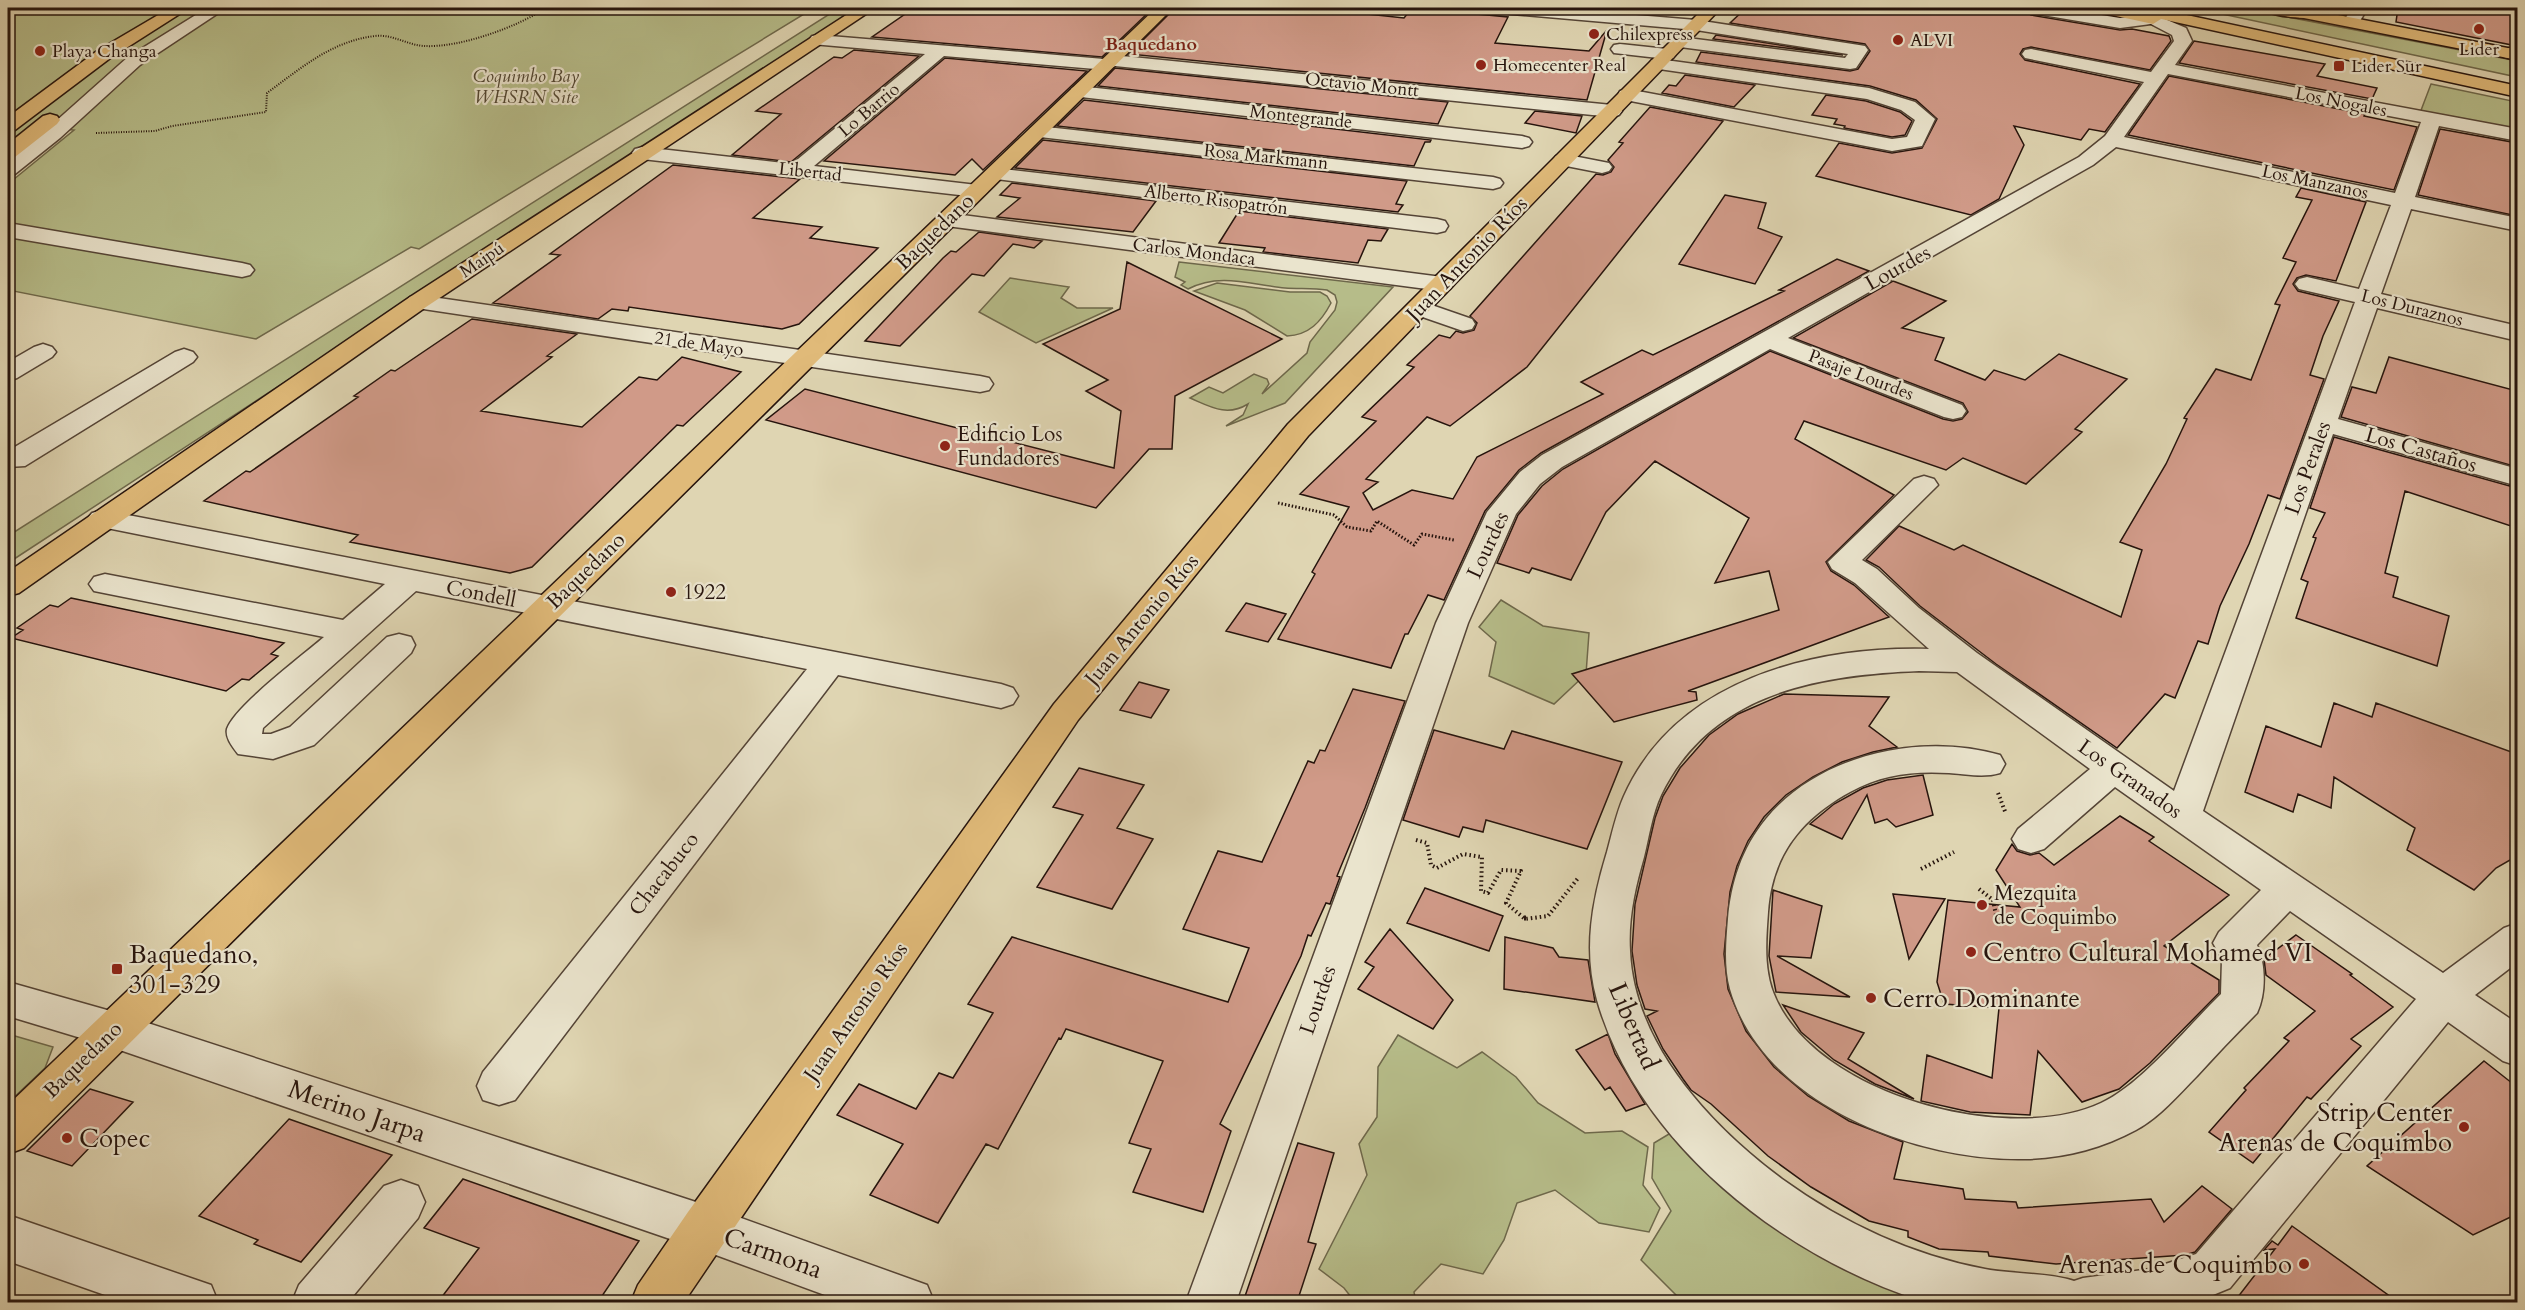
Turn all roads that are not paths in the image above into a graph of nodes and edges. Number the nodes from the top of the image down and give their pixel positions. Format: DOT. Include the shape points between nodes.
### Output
graph roads {
  1 [pos="181,8"];
  2 [pos="218,8"];
  3 [pos="867,8"];
  4 [pos="1165,8"];
  5 [pos="1501,8"];
  6 [pos="1713,8"];
  7 [pos="2031,8"];
  8 [pos="2099,8"];
  9 [pos="2134,8"];
  10 [pos="2174,8"];
  11 [pos="2270,8"];
  12 [pos="2279,8"];
  13 [pos="2313,14"];
  14 [pos="2355,15"];
  15 [pos="2153,19"];
  16 [pos="1644,20"];
  17 [pos="1696,25"];
  18 [pos="818,39"];
  19 [pos="2293,43"];
  20 [pos="941,50"];
  21 [pos="1668,53"];
  22 [pos="2031,54"];
  23 [pos="2515,54"];
  24 [pos="1109,62"];
  25 [pos="2161,73"];
  26 [pos="70,79"];
  27 [pos="2517,82"];
  28 [pos="1079,92"];
  29 [pos="2517,94"];
  30 [pos="1627,95"];
  31 [pos="1612,111"];
  32 [pos="2432,119"];
  33 [pos="8,126"];
  34 [pos="1038,132"];
  35 [pos="2517,135"];
  36 [pos="2112,140"];
  37 [pos="1522,142"];
  38 [pos="8,153"];
  39 [pos="642,153"];
  40 [pos="1563,160"];
  41 [pos="1602,167"];
  42 [pos="8,170"];
  43 [pos="797,170"];
  44 [pos="995,174"];
  45 [pos="1493,183"];
  46 [pos="977,191"];
  47 [pos="2403,200"];
  48 [pos="947,220"];
  49 [pos="2517,225"];
  50 [pos="1437,226"];
  51 [pos="8,230"];
  52 [pos="243,270"];
  53 [pos="2307,284"];
  54 [pos="1431,296"];
  55 [pos="2368,297"];
  56 [pos="418,302"];
  57 [pos="1463,324"];
  58 [pos="2517,334"];
  59 [pos="1770,340"];
  60 [pos="43,352"];
  61 [pos="184,357"];
  62 [pos="804,359"];
  63 [pos="8,373"];
  64 [pos="980,384"];
  65 [pos="1953,411"];
  66 [pos="2324,423"];
  67 [pos="8,459"];
  68 [pos="2517,478"];
  69 [pos="1924,485"];
  70 [pos="102,519"];
  71 [pos="8,576"];
  72 [pos="410,579"];
  73 [pos="105,584"];
  74 [pos="8,586"];
  75 [pos="549,607"];
  76 [pos="350,632"];
  77 [pos="399,645"];
  78 [pos="1965,661"];
  79 [pos="830,662"];
  80 [pos="1001,696"];
  81 [pos="1987,764"];
  82 [pos="2114,768"];
  83 [pos="2183,816"];
  84 [pos="2031,839"];
  85 [pos="2287,889"];
  86 [pos="2517,939"];
  87 [pos="2444,996"];
  88 [pos="8,999"];
  89 [pos="114,1030"];
  90 [pos="2517,1048"];
  91 [pos="499,1086"];
  92 [pos="8,1134"];
  93 [pos="401,1202"];
  94 [pos="705,1228"];
  95 [pos="8,1238"];
  96 [pos="193,1302"];
  97 [pos="317,1302"];
  98 [pos="656,1302"];
  99 [pos="909,1302"];
  100 [pos="1211,1302"];
  101 [pos="2066,1302"];
  102 [pos="2083,1302"];
  1 -- 26 [label="main road"];
  2 -- 42 [label="street" via="134,61"];
  3 -- 18 [label="main road, Maipú"];
  4 -- 24 [label="main road, Baquedano"];
  5 -- 16 [label="street"];
  6 -- 17 [label="main road, Juan Antonio Ríos"];
  7 -- 15 [label="street" via="2113,23"];
  8 -- 15 [label="main road"];
  9 -- 19 [label="main road"];
  10 -- 27 [label="main road"];
  11 -- 13 [label="main road"];
  12 -- 13 [label="main road"];
  13 -- 14 [label="main road"];
  14 -- 23 [label="main road"];
  15 -- 19 [label="main road"];
  15 -- 25 [label="street, Lourdes" via="2173,28 2183,41"];
  16 -- 17 [label="street"];
  16 -- 21 [label="street" via="1620,49"];
  17 -- 21 [label="main road, Juan Antonio Ríos"];
  17 -- 21 [label="street" via="1859,50 1850,64"];
  18 -- 20 [label="street"];
  18 -- 39 [label="main road, Maipú"];
  19 -- 29 [label="main road"];
  20 -- 24 [label="street"];
  20 -- 43 [label="street, Lo Barrio"];
  21 -- 30 [label="main road, Juan Antonio Ríos"];
  21 -- 30 [label="street" via="1876,96 1908,106 1924,119 1915,142 1892,145"];
  22 -- 25 [label="street, Los Nogales"];
  24 -- 28 [label="main road, Baquedano"];
  24 -- 31 [label="street, Octavio Montt"];
  25 -- 32 [label="street, Los Nogales"];
  25 -- 36 [label="street, Lourdes"];
  26 -- 33 [label="main road"];
  26 -- 38 [label="main road" via="57,113"];
  28 -- 34 [label="main road, Baquedano"];
  28 -- 37 [label="street, Montegrande"];
  30 -- 31 [label="main road, Juan Antonio Ríos"];
  31 -- 40 [label="main road, Juan Antonio Ríos"];
  32 -- 35 [label="street, Los Nogales"];
  32 -- 47 [label="street, Los Perales"];
  34 -- 44 [label="main road, Baquedano"];
  34 -- 45 [label="street, Rosa Markmann"];
  36 -- 47 [label="street, Los Manzanos"];
  36 -- 59 [label="street, Lourdes" via="2086,161"];
  39 -- 43 [label="street, Libertad"];
  39 -- 56 [label="main road, Maipú"];
  40 -- 41 [label="street"];
  40 -- 54 [label="main road, Juan Antonio Ríos"];
  43 -- 46 [label="street, Libertad"];
  44 -- 46 [label="main road, Baquedano"];
  44 -- 50 [label="street, Alberto Risopatrón"];
  46 -- 48 [label="main road, Baquedano"];
  47 -- 49 [label="street, Los Manzanos"];
  47 -- 55 [label="street, Los Perales"];
  48 -- 54 [label="street, Carlos Mondaca"];
  48 -- 62 [label="main road, Baquedano"];
  51 -- 52 [label="street"];
  53 -- 55 [label="street, Los Duraznos"];
  54 -- 57 [label="street, Carlos Mondaca"];
  54 -- 94 [label="main road, Juan Antonio Ríos" via="1298,430 1066,712"];
  55 -- 58 [label="street, Los Duraznos"];
  55 -- 66 [label="street, Los Perales"];
  56 -- 62 [label="street, 21 de Mayo"];
  56 -- 70 [label="main road, Maipú"];
  59 -- 65 [label="street, Pasaje Lourdes"];
  59 -- 100 [label="street, Lourdes" via="1552,461 1530,478 1502,512 1452,623"];
  60 -- 63 [label="street"];
  61 -- 67 [label="street" via="15,460"];
  62 -- 64 [label="street, 21 de Mayo"];
  62 -- 75 [label="main road, Baquedano"];
  66 -- 68 [label="street, Los Castaños"];
  66 -- 83 [label="street, Los Perales"];
  69 -- 78 [label="street, Los Granados" via="1843,562 1866,576"];
  70 -- 71 [label="main road"];
  70 -- 72 [label="street, Condell"];
  70 -- 74 [label="main road"];
  72 -- 75 [label="street, Condell"];
  72 -- 76 [label="street"];
  73 -- 76 [label="street"];
  75 -- 79 [label="street, Condell"];
  75 -- 89 [label="main road, Baquedano"];
  76 -- 77 [label="street" via="248,722 244,731 250,744 273,747 302,736"];
  78 -- 82 [label="street, Los Granados"];
  78 -- 101 [label="street, Libertad" via="1889,659 1819,668 1775,680 1698,722 1657,768 1642,796 1619,876 1608,937 1611,972 1636,1045 1658,1082 1720,1157 1761,1191 1857,1250 1912,1274 1966,1290 2022,1300"];
  79 -- 80 [label="street, Condell"];
  79 -- 91 [label="street, Chacabuco"];
  81 -- 85 [label="street" via="1929,759 1879,765 1858,772 1801,805 1772,839 1761,860 1748,910 1745,959 1756,1004 1791,1052 1818,1076 1873,1108 1949,1132 1999,1138 2047,1137 2085,1130 2119,1117 2146,1098 2242,1001 2242,956 2233,943"];
  82 -- 83 [label="street, Los Granados"];
  82 -- 84 [label="street"];
  83 -- 85 [label="street, Los Granados"];
  85 -- 87 [label="street, Los Granados"];
  86 -- 87 [label="street"];
  87 -- 90 [label="street, Los Granados"];
  87 -- 102 [label="street" via="2213,1271 2173,1288"];
  88 -- 89 [label="street, Merino Jarpa"];
  89 -- 92 [label="main road, Baquedano"];
  89 -- 94 [label="street, Merino Jarpa"];
  93 -- 97 [label="street"];
  94 -- 98 [label="main road, Juan Antonio Ríos"];
  94 -- 99 [label="street, Carmona"];
  95 -- 96 [label="street"];
}
